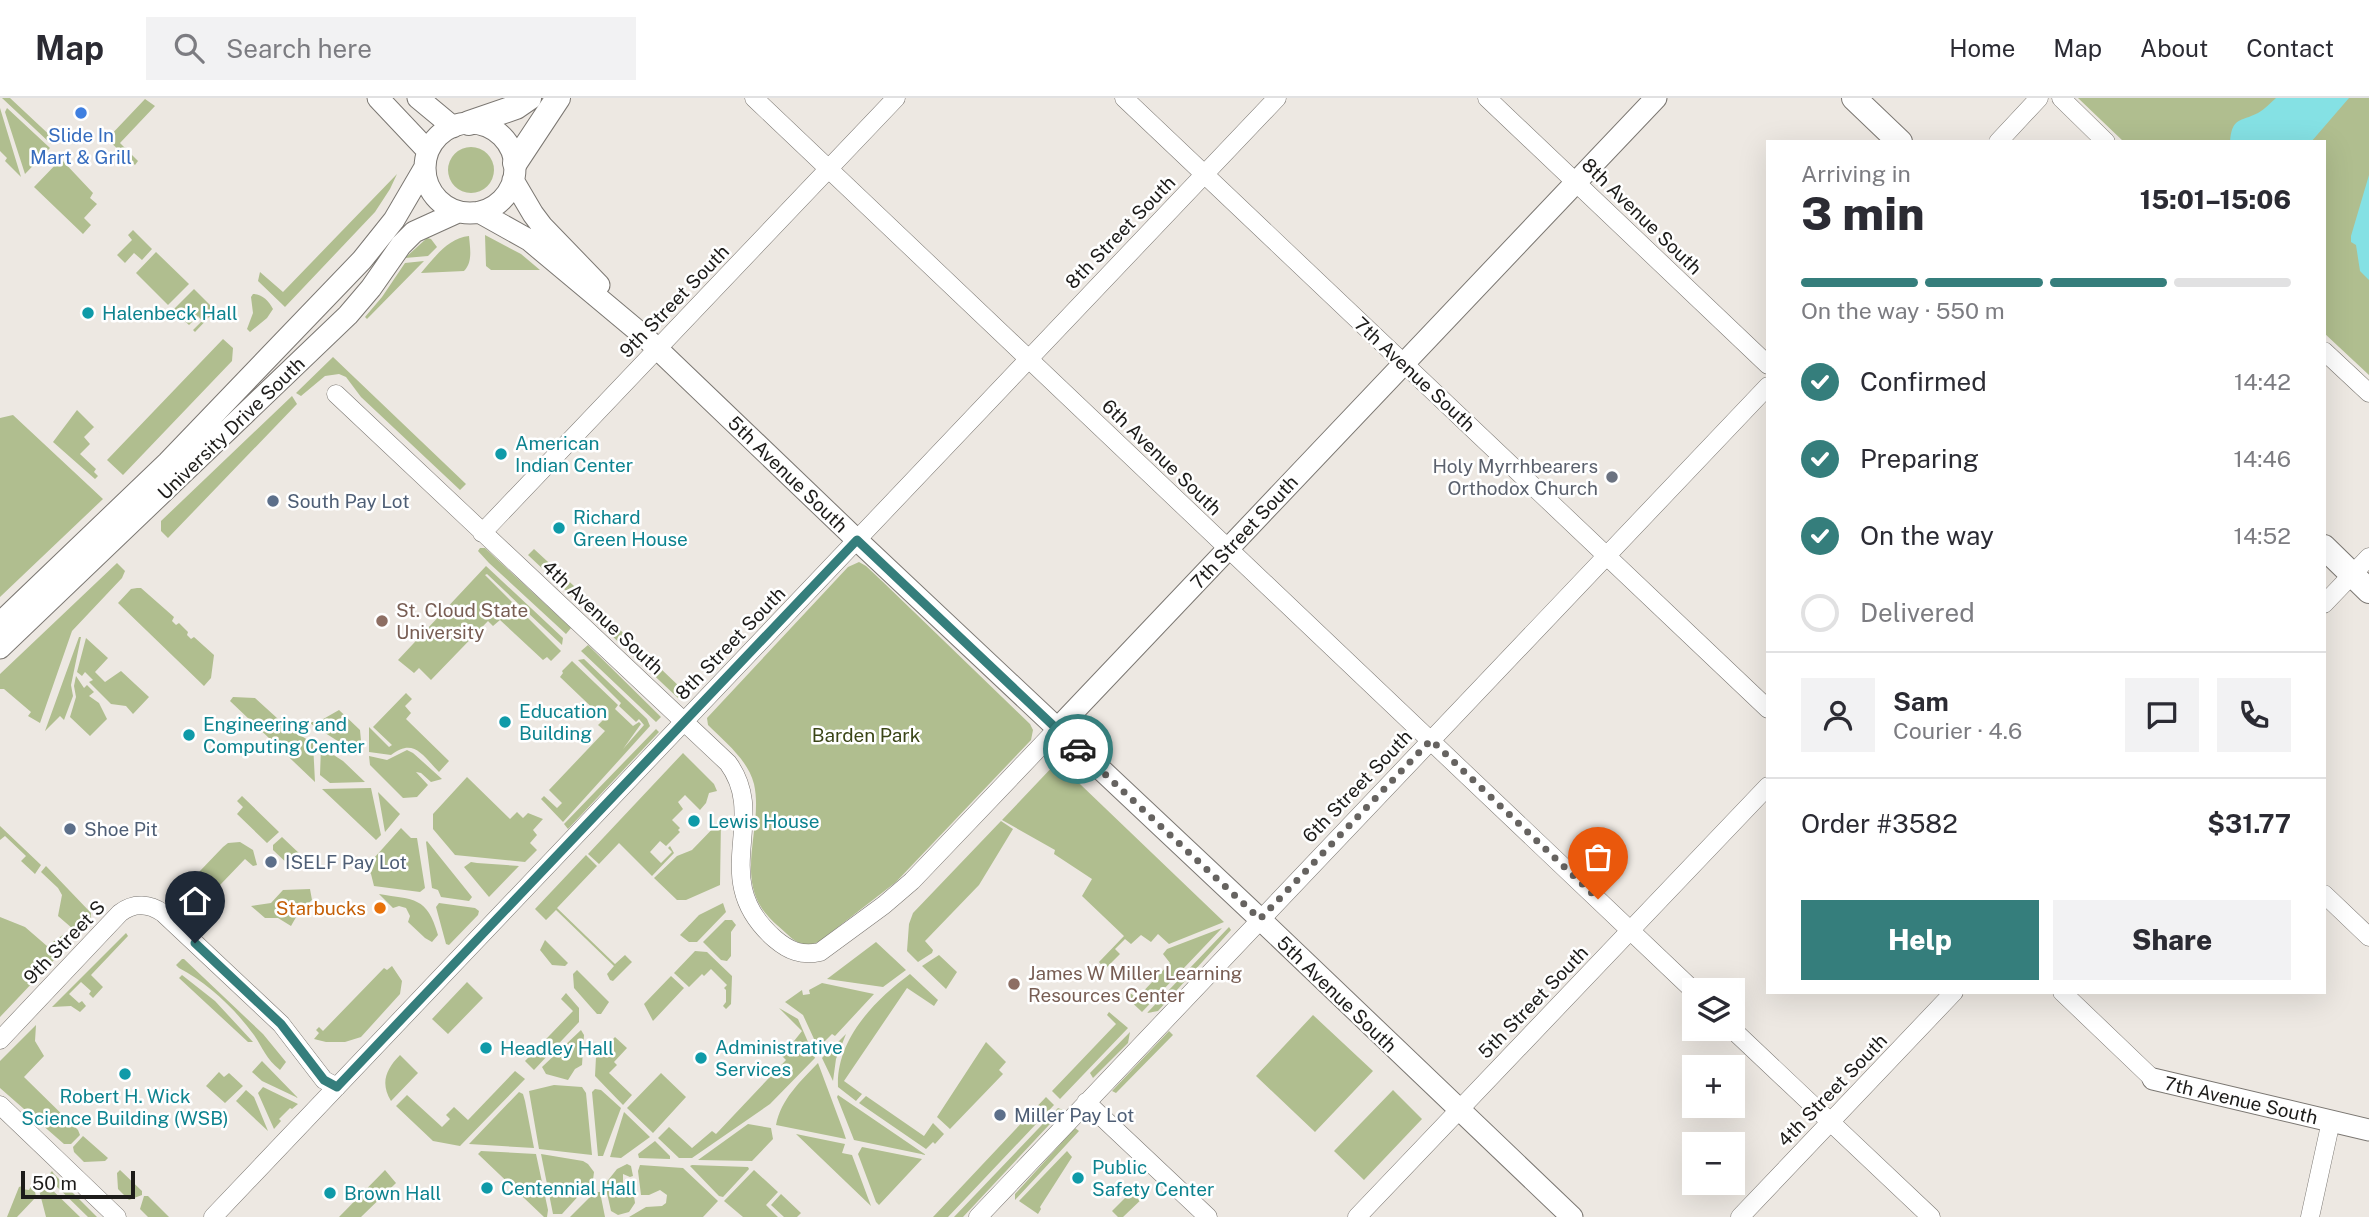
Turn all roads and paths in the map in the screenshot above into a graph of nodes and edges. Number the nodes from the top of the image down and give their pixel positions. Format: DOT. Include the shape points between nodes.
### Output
graph roads {
  1 [pos="378,98"];
  2 [pos="418,98"];
  3 [pos="529,98"];
  4 [pos="558,98"];
  5 [pos="754,98"];
  6 [pos="896,98"];
  7 [pos="1124,98"];
  8 [pos="1277,98"];
  9 [pos="1487,98"];
  10 [pos="1656,98"];
  11 [pos="1854,98"];
  12 [pos="2039,98"];
  13 [pos="2061,98"];
  14 [pos="461,125"];
  15 [pos="1898,140"];
  16 [pos="2000,140"];
  17 [pos="2104,140"];
  18 [pos="427,160"];
  19 [pos="828,169"];
  20 [pos="514,171"];
  21 [pos="1204,174"];
  22 [pos="1576,183"];
  23 [pos="469,212"];
  24 [pos="651,343"];
  25 [pos="2326,353"];
  26 [pos="1029,359"];
  27 [pos="1404,363"];
  28 [pos="1766,363"];
  29 [pos="1766,388"];
  30 [pos="2369,393"];
  31 [pos="336,394"];
  32 [pos="482,533"];
  33 [pos="857,540"];
  34 [pos="2326,548"];
  35 [pos="1228,549"];
  36 [pos="1606,555"];
  37 [pos="2363,574"];
  38 [pos="2326,602"];
  39 [pos="0,623"];
  40 [pos="0,648"];
  41 [pos="1766,707"];
  42 [pos="685,721"];
  43 [pos="1057,729"];
  44 [pos="1431,740"];
  45 [pos="1766,788"];
  46 [pos="2326,896"];
  47 [pos="1260,919"];
  48 [pos="1631,930"];
  49 [pos="2369,937"];
  50 [pos="820,952"];
  51 [pos="1682,979"];
  52 [pos="1952,994"];
  53 [pos="2064,994"];
  54 [pos="0,1040"];
  55 [pos="1745,1041"];
  56 [pos="2153,1079"];
  57 [pos="337,1087"];
  58 [pos="1086,1102"];
  59 [pos="0,1105"];
  60 [pos="1459,1110"];
  61 [pos="2332,1121"];
  62 [pos="1830,1123"];
  63 [pos="2369,1130"];
  64 [pos="117,1217"];
  65 [pos="213,1217"];
  66 [pos="978,1217"];
  67 [pos="1208,1217"];
  68 [pos="1357,1217"];
  69 [pos="1572,1217"];
  70 [pos="1740,1217"];
  71 [pos="1931,1217"];
  72 [pos="2310,1217"];
  1 -- 18 [label="street"];
  2 -- 14 [label="street"];
  3 -- 14 [label="main road" via="516,107"];
  4 -- 20 [label="main road"];
  5 -- 19 [label="street, 6th Avenue South"];
  6 -- 19 [label="street, 9th Street South"];
  7 -- 21 [label="street, 7th Avenue South"];
  8 -- 21 [label="street, 8th Street South"];
  9 -- 22 [label="street, 8th Avenue South"];
  10 -- 22 [label="street, 7th Street South"];
  11 -- 15 [label="main road"];
  12 -- 16 [label="street"];
  13 -- 17 [label="street"];
  14 -- 18 [label="street" via="434,141"];
  14 -- 20 [label="street" via="495,130 511,150"];
  18 -- 23 [label="street" via="427,182 434,195 445,205"];
  18 -- 39 [label="street, University Drive South" via="394,220 362,260 168,462"];
  19 -- 24 [label="street, 9th Street South"];
  19 -- 26 [label="street, 6th Avenue South"];
  20 -- 23 [label="street" via="501,201"];
  20 -- 24 [label="street, 5th Avenue South" via="542,226"];
  21 -- 26 [label="street, 8th Street South"];
  21 -- 27 [label="street, 7th Avenue South"];
  22 -- 27 [label="street, 7th Street South"];
  22 -- 28 [label="street, 8th Avenue South"];
  23 -- 24 [label="street, 5th Avenue South" via="529,240"];
  23 -- 40 [label="street, University Drive South" via="414,232 348,315"];
  24 -- 32 [label="street, 9th Street South"];
  24 -- 33 [label="street, 5th Avenue South"];
  25 -- 30 [label="street"];
  26 -- 33 [label="street, 8th Street South"];
  26 -- 35 [label="street, 6th Avenue South"];
  27 -- 35 [label="street, 7th Street South"];
  27 -- 36 [label="street, 7th Avenue South"];
  29 -- 36 [label="street, 6th Street South"];
  31 -- 32 [label="street, 4th Avenue South"];
  32 -- 42 [label="street, 4th Avenue South"];
  33 -- 42 [label="street, 8th Street South"];
  33 -- 43 [label="street, 5th Avenue South"];
  34 -- 37 [label="main road"];
  35 -- 43 [label="street, 7th Street South"];
  35 -- 44 [label="street, 6th Avenue South"];
  36 -- 41 [label="street, 7th Avenue South"];
  36 -- 44 [label="street, 6th Street South"];
  37 -- 38 [label="street"];
  42 -- 50 [label="street, 4th Avenue South" via="728,763 742,788 741,876 745,899 756,920 795,953"];
  42 -- 57 [label="street, 8th Street South"];
  43 -- 47 [label="street, 5th Avenue South"];
  43 -- 50 [label="street, 7th Street South" via="905,887"];
  44 -- 47 [label="street, 6th Street South"];
  44 -- 48 [label="street, 6th Avenue South"];
  45 -- 48 [label="street, 5th Street South"];
  46 -- 49 [label="street"];
  47 -- 58 [label="street, 6th Street South"];
  47 -- 60 [label="street, 5th Avenue South"];
  48 -- 51 [label="street, 6th Avenue South"];
  48 -- 60 [label="street, 5th Street South"];
  52 -- 62 [label="street, 4th Street South"];
  53 -- 56 [label="street, 7th Avenue South"];
  54 -- 57 [label="street, 9th Street S" via="120,913 147,905 163,914 281,1024 324,1080"];
  55 -- 62 [label="street"];
  56 -- 61 [label="street, 7th Avenue South"];
  57 -- 65 [label="street, 8th Street South"];
  58 -- 66 [label="street, 6th Street South"];
  58 -- 67 [label="street"];
  59 -- 64 [label="street"];
  60 -- 68 [label="street, 5th Street South"];
  60 -- 69 [label="street, 5th Avenue South"];
  61 -- 63 [label="street, 7th Avenue South"];
  61 -- 72 [label="street"];
  62 -- 70 [label="street, 4th Street South"];
  62 -- 71 [label="street"];
}
